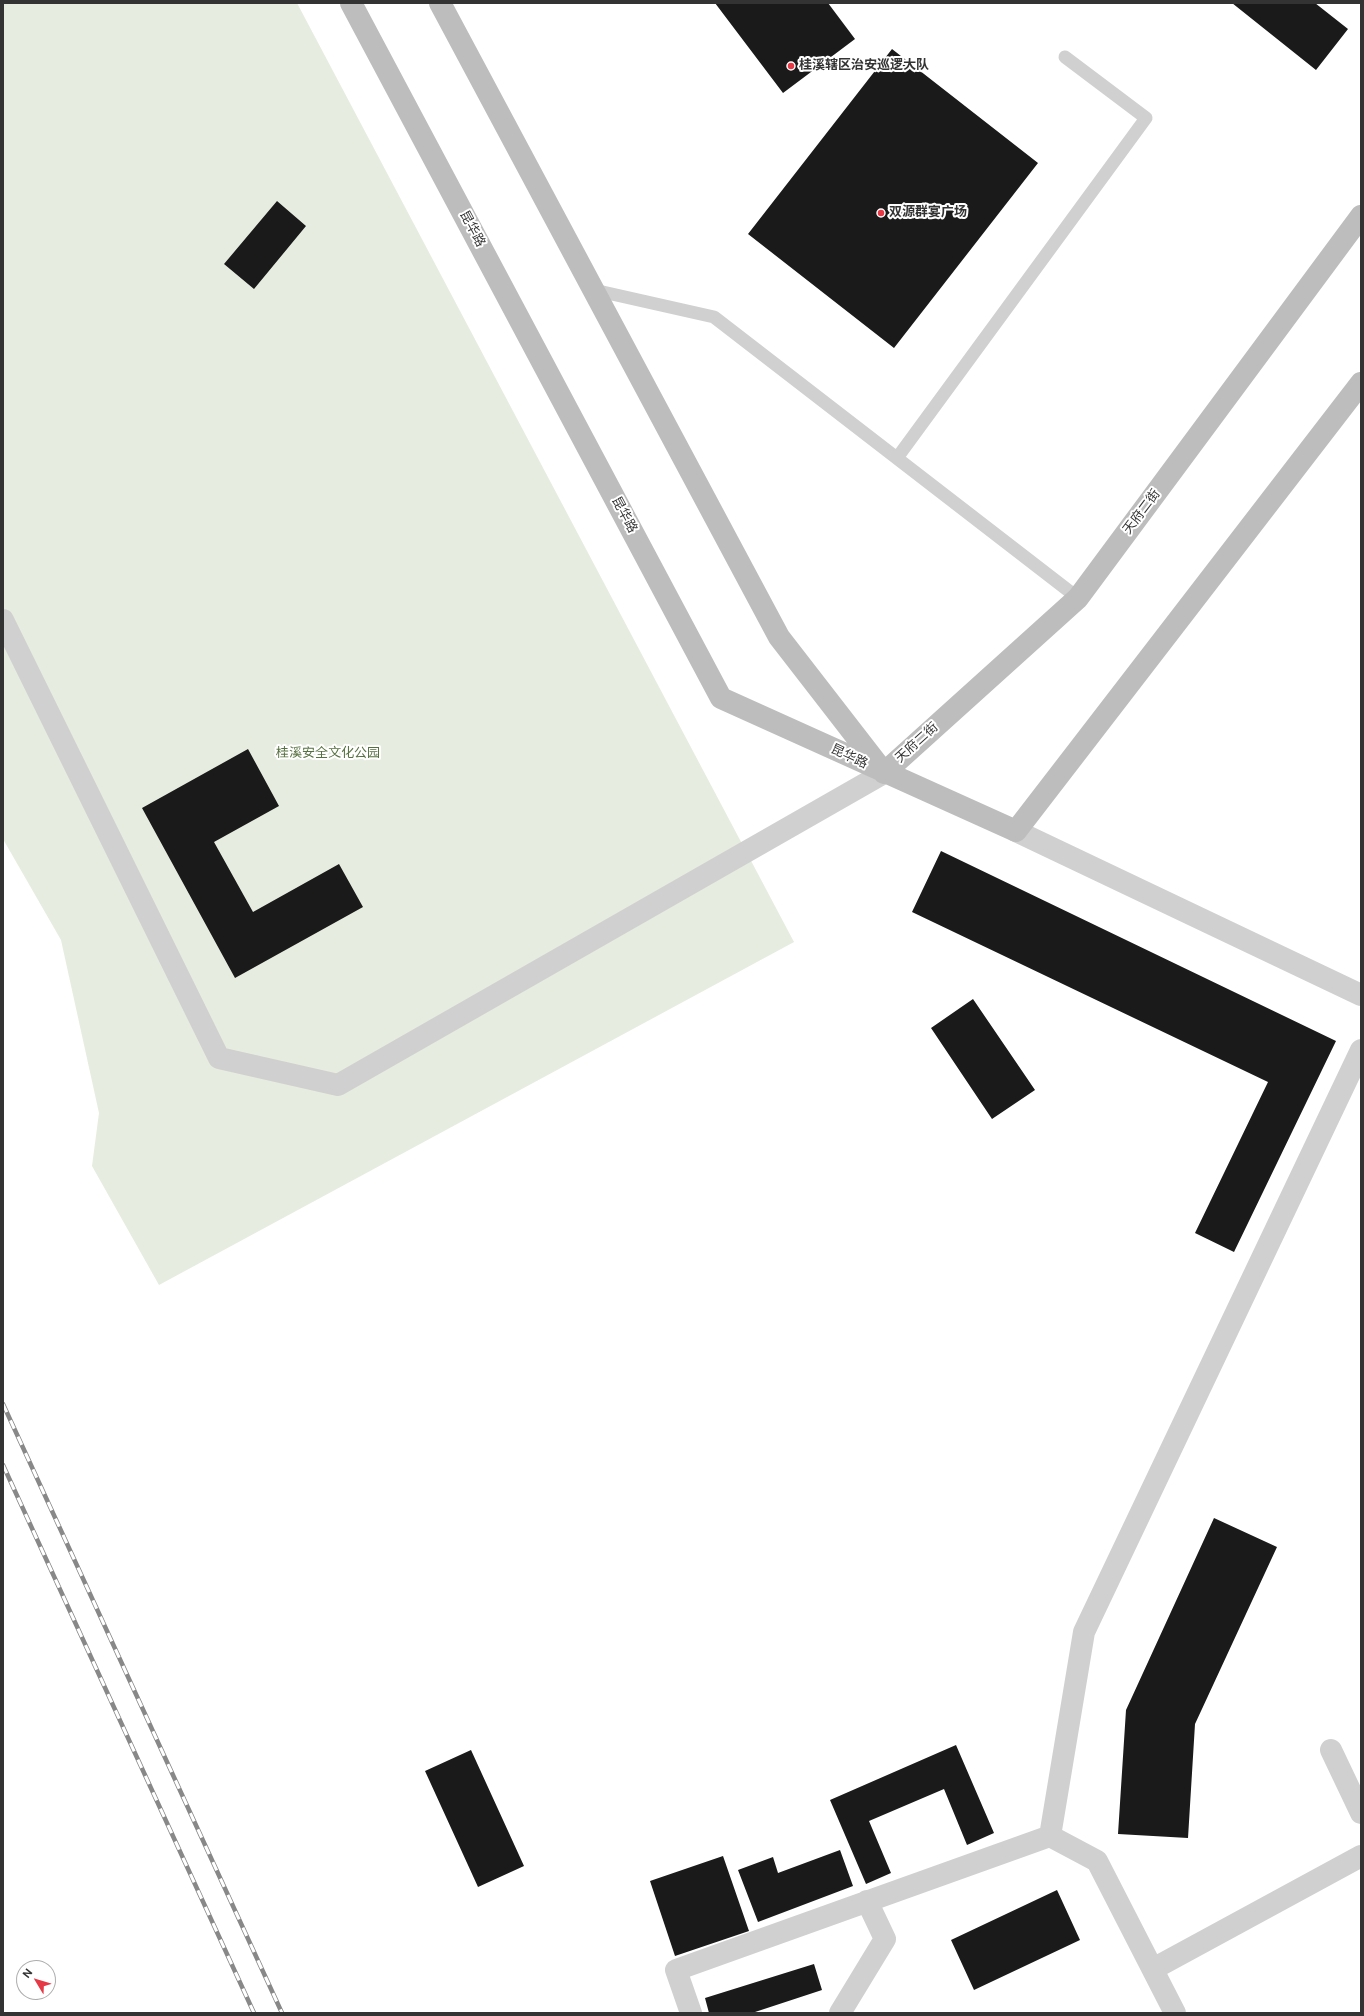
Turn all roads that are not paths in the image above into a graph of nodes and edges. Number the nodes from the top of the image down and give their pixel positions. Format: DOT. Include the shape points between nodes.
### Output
graph roads {
  1 [pos="351,3"];
  2 [pos="440,3"];
  3 [pos="1065,57"];
  4 [pos="1361,216"];
  5 [pos="594,290"];
  6 [pos="1361,383"];
  7 [pos="896,458"];
  8 [pos="1078,598"];
  9 [pos="3,620"];
  10 [pos="884,773"];
  11 [pos="1016,832"];
  12 [pos="1361,995"];
  13 [pos="1361,1050"];
  14 [pos="1331,1750"];
  15 [pos="1361,1813"];
  16 [pos="1050,1836"];
  17 [pos="1361,1856"];
  18 [pos="867,1901"];
  19 [pos="1152,1969"];
  20 [pos="691,2013"];
  21 [pos="840,2013"];
  22 [pos="1175,2013"];
  1 -- 10 [label="main road, 昆华路" via="721,698"];
  2 -- 5 [label="main road, 昆华路"];
  3 -- 7 [label="lane" via="1146,118"];
  4 -- 8 [label="main road, 天府二街"];
  5 -- 7 [label="lane" via="714,317"];
  5 -- 10 [label="main road, 昆华路" via="779,637"];
  6 -- 11 [label="main road"];
  7 -- 8 [label="lane"];
  8 -- 10 [label="main road, 天府二街"];
  9 -- 10 [label="street" via="219,1058 338,1085"];
  10 -- 11 [label="main road"];
  11 -- 12 [label="street"];
  13 -- 16 [label="street" via="1084,1632"];
  14 -- 15 [label="street"];
  16 -- 18 [label="street"];
  16 -- 19 [label="street" via="1097,1861"];
  17 -- 19 [label="street"];
  18 -- 20 [label="street" via="676,1970"];
  18 -- 21 [label="street" via="885,1939"];
  19 -- 22 [label="street"];
}
